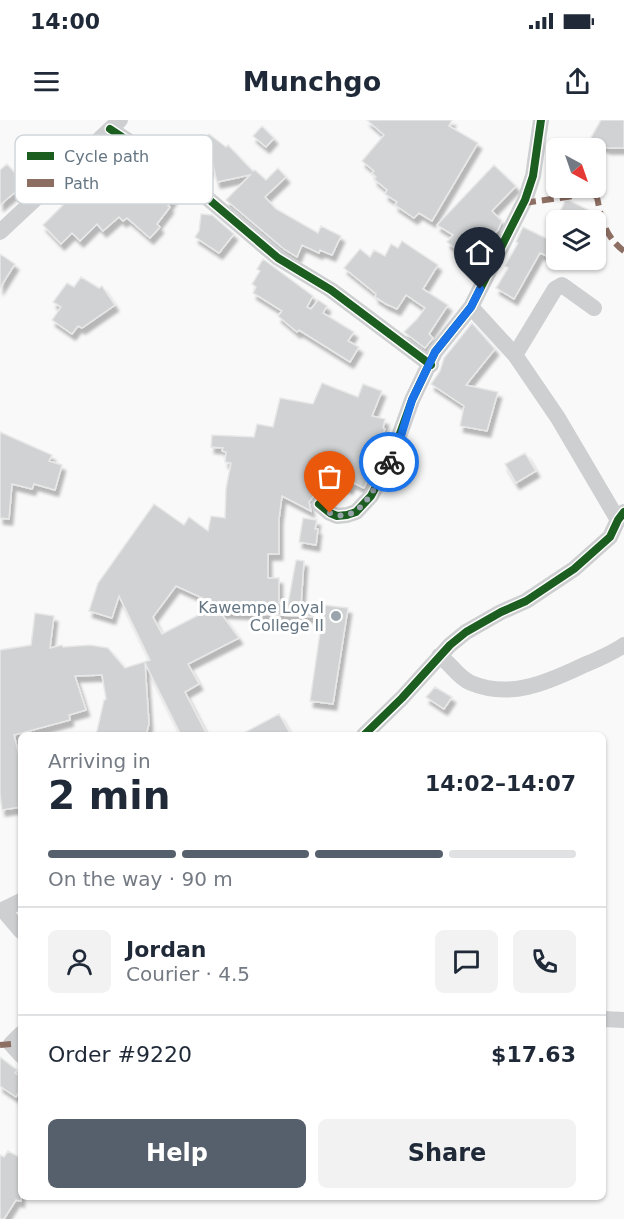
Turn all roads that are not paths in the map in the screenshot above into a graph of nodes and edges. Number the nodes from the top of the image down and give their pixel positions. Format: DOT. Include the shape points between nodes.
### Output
graph roads {
  1 [pos="541,120"];
  2 [pos="115,124"];
  3 [pos="103,135"];
  4 [pos="129,135"];
  5 [pos="213,203"];
  6 [pos="30,204"];
  7 [pos="0,232"];
  8 [pos="471,307"];
  9 [pos="594,308"];
  10 [pos="515,355"];
  11 [pos="430,365"];
  12 [pos="319,504"];
  13 [pos="621,516"];
  14 [pos="624,645"];
  15 [pos="439,656"];
  16 [pos="367,732"];
  17 [pos="18,902"];
  18 [pos="1,910"];
  19 [pos="18,928"];
  20 [pos="606,1019"];
  21 [pos="624,1020"];
  22 [pos="18,1037"];
  23 [pos="18,1052"];
  1 -- 8 [label="street" via="533,176 525,200"];
  2 -- 3 [label="street"];
  2 -- 4 [label="street"];
  5 -- 11 [label="street" via="278,258 331,290"];
  6 -- 7 [label="street"];
  8 -- 10 [label="street"];
  8 -- 11 [label="street" via="435,352"];
  9 -- 10 [label="street" via="562,285 555,289"];
  10 -- 13 [label="street"];
  11 -- 12 [label="street" via="412,400 392,456 370,496 356,512 347,515 337,516"];
  13 -- 15 [label="street" via="610,537 574,569 526,601 466,632"];
  14 -- 15 [label="street" via="552,680 505,690 469,682"];
  15 -- 16 [label="street"];
  17 -- 18 [label="street"];
  18 -- 19 [label="street"];
  20 -- 21 [label="street"];
  22 -- 23 [label="street" via="11,1044"];
}
